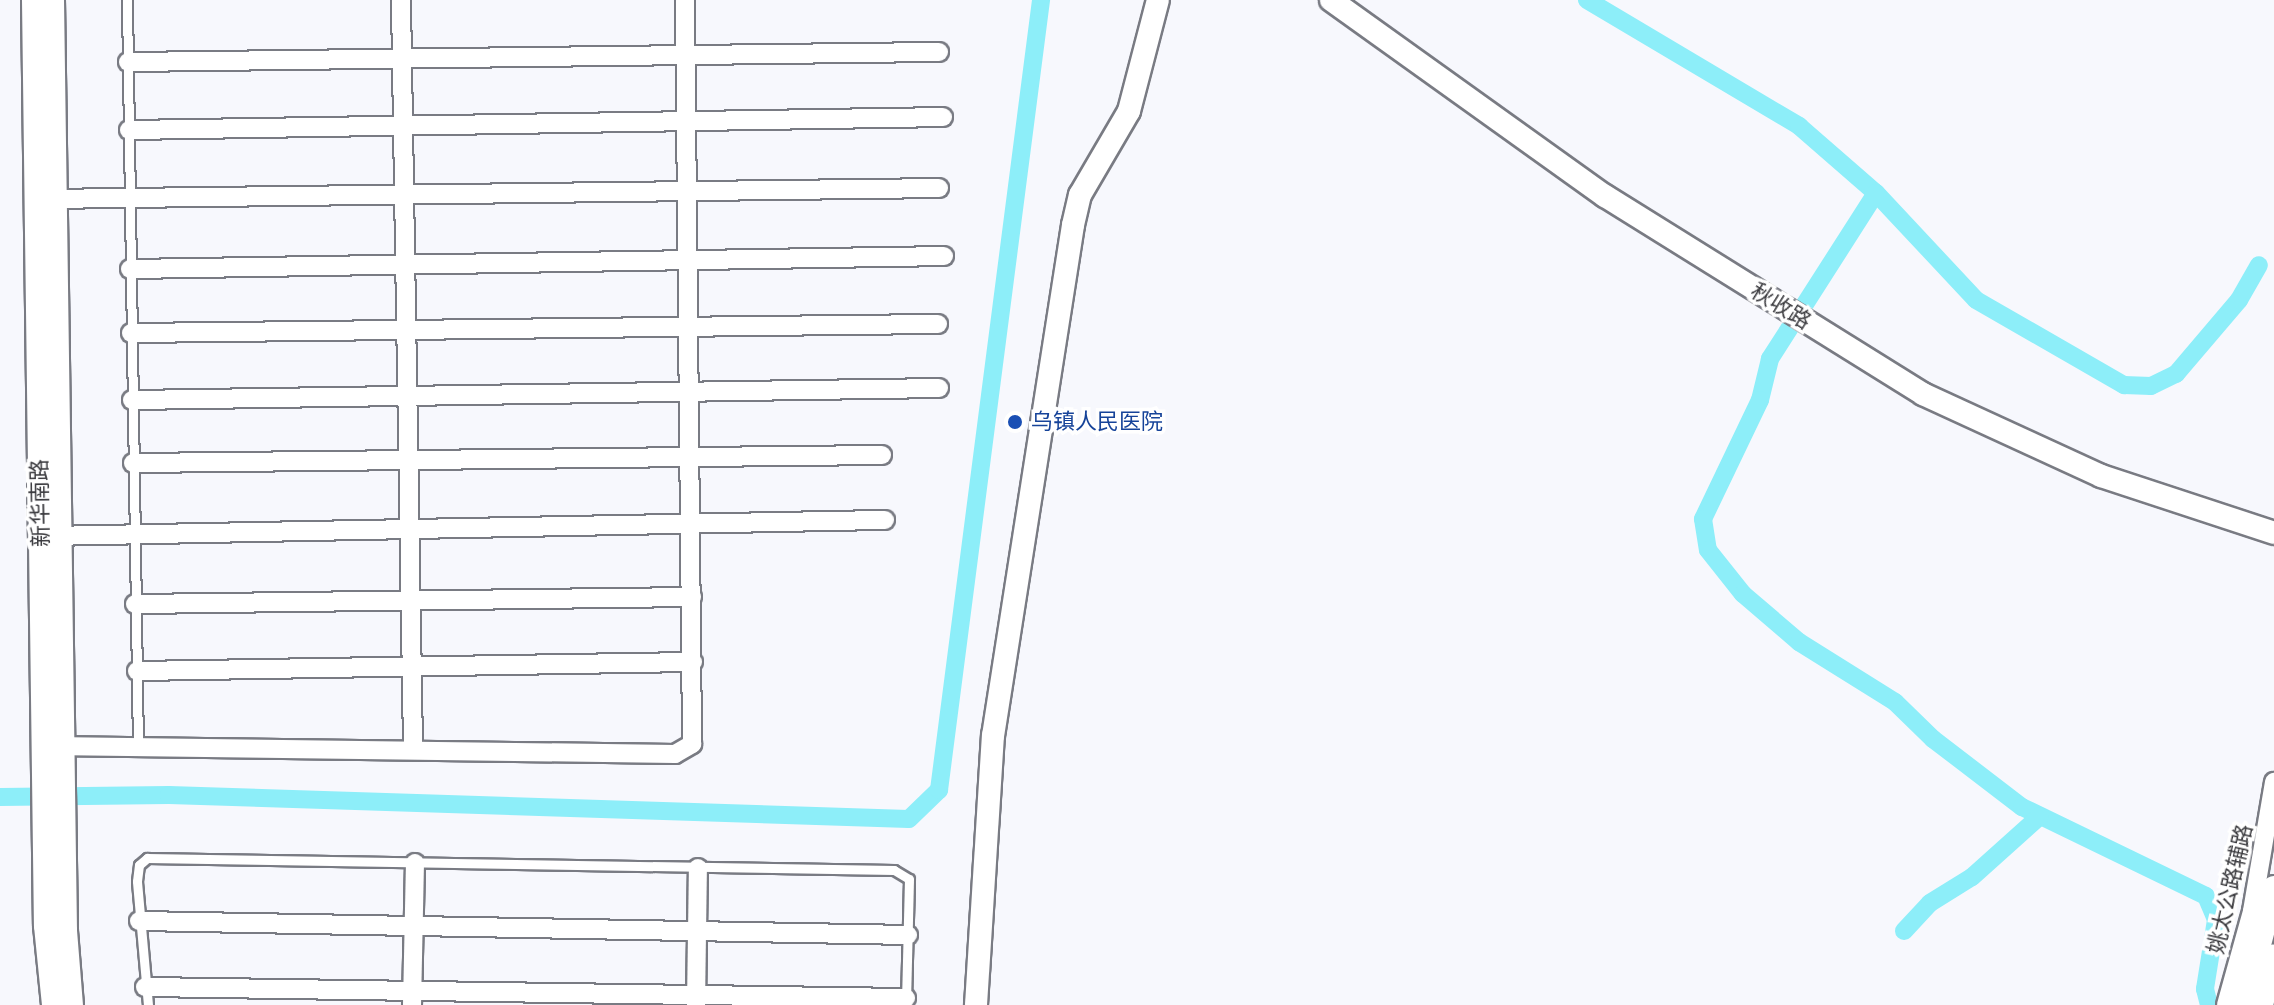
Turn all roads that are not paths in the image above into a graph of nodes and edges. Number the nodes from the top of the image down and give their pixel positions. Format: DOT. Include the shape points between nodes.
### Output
graph roads {
  1 [pos="33,0"];
  2 [pos="53,0"];
  3 [pos="127,0"];
  4 [pos="401,0"];
  5 [pos="685,0"];
  6 [pos="1158,0"];
  7 [pos="1331,0"];
  8 [pos="939,52"];
  9 [pos="685,55"];
  10 [pos="402,59"];
  11 [pos="128,62"];
  12 [pos="943,117"];
  13 [pos="686,121"];
  14 [pos="403,126"];
  15 [pos="129,130"];
  16 [pos="939,188"];
  17 [pos="687,191"];
  18 [pos="404,194"];
  19 [pos="129,198"];
  20 [pos="46,199"];
  21 [pos="944,256"];
  22 [pos="688,260"];
  23 [pos="405,265"];
  24 [pos="130,269"];
  25 [pos="938,324"];
  26 [pos="689,327"];
  27 [pos="406,330"];
  28 [pos="131,333"];
  29 [pos="939,388"];
  30 [pos="690,392"];
  31 [pos="408,396"];
  32 [pos="132,400"];
  33 [pos="882,455"];
  34 [pos="691,457"];
  35 [pos="409,460"];
  36 [pos="133,463"];
  37 [pos="885,520"];
  38 [pos="691,524"];
  39 [pos="410,529"];
  40 [pos="2274,533"];
  41 [pos="134,534"];
  42 [pos="51,536"];
  43 [pos="692,597"];
  44 [pos="411,601"];
  45 [pos="135,604"];
  46 [pos="693,662"];
  47 [pos="412,667"];
  48 [pos="137,671"];
  49 [pos="55,746"];
  50 [pos="138,747"];
  51 [pos="413,750"];
  52 [pos="2274,782"];
  53 [pos="56,813"];
  54 [pos="415,863"];
  55 [pos="698,868"];
  56 [pos="2274,888"];
  57 [pos="139,921"];
  58 [pos="414,926"];
  59 [pos="697,931"];
  60 [pos="908,935"];
  61 [pos="2274,954"];
  62 [pos="146,996"];
  63 [pos="412,998"];
  64 [pos="696,1000"];
  65 [pos="906,1002"];
  66 [pos="2244,1002"];
  67 [pos="53,1005"];
  68 [pos="72,1005"];
  69 [pos="976,1005"];
  1 -- 20 [label="street, 新华南路"];
  2 -- 20 [label="street, 新华南路"];
  3 -- 11 [label="lane"];
  4 -- 10 [label="street"];
  5 -- 9 [label="street"];
  6 -- 69 [label="street" via="1129,111 1080,195 1073,225 993,736"];
  7 -- 40 [label="street, 秋收路" via="1605,196 1923,394 2101,476"];
  8 -- 9 [label="street"];
  9 -- 10 [label="street"];
  9 -- 13 [label="street"];
  10 -- 11 [label="street"];
  10 -- 14 [label="street"];
  11 -- 15 [label="lane"];
  12 -- 13 [label="street"];
  13 -- 14 [label="street"];
  13 -- 17 [label="street"];
  14 -- 15 [label="street"];
  14 -- 18 [label="street"];
  15 -- 19 [label="lane"];
  16 -- 17 [label="street"];
  17 -- 18 [label="street"];
  17 -- 22 [label="street"];
  18 -- 19 [label="street"];
  18 -- 23 [label="street"];
  19 -- 20 [label="street"];
  19 -- 24 [label="lane"];
  20 -- 42 [label="street, 新华南路"];
  21 -- 22 [label="street"];
  22 -- 23 [label="street"];
  22 -- 26 [label="street"];
  23 -- 24 [label="street"];
  23 -- 27 [label="street"];
  24 -- 28 [label="lane"];
  25 -- 26 [label="street"];
  26 -- 27 [label="street"];
  26 -- 30 [label="street"];
  27 -- 28 [label="street"];
  27 -- 31 [label="street"];
  28 -- 32 [label="lane"];
  29 -- 30 [label="street"];
  30 -- 31 [label="street"];
  30 -- 34 [label="street"];
  31 -- 32 [label="street"];
  31 -- 35 [label="street"];
  32 -- 36 [label="lane"];
  33 -- 34 [label="street"];
  34 -- 35 [label="street"];
  34 -- 38 [label="street"];
  35 -- 36 [label="street"];
  35 -- 39 [label="street"];
  36 -- 41 [label="lane"];
  37 -- 38 [label="street"];
  38 -- 39 [label="street"];
  38 -- 43 [label="street"];
  39 -- 41 [label="street"];
  39 -- 44 [label="street"];
  41 -- 42 [label="street"];
  41 -- 45 [label="lane"];
  42 -- 49 [label="street, 新华南路"];
  43 -- 44 [label="street"];
  43 -- 46 [label="street"];
  44 -- 45 [label="street"];
  44 -- 47 [label="street"];
  45 -- 48 [label="lane"];
  46 -- 47 [label="street"];
  46 -- 51 [label="street" via="693,730 685,751"];
  47 -- 48 [label="street"];
  47 -- 51 [label="street"];
  48 -- 50 [label="lane"];
  49 -- 50 [label="street"];
  49 -- 53 [label="street, 新华南路"];
  50 -- 51 [label="street"];
  52 -- 66 [label="street, 姚太公路辅路"];
  53 -- 67 [label="street, 新华南路" via="45,926"];
  53 -- 68 [label="street, 新华南路"];
  54 -- 55 [label="lane"];
  54 -- 57 [label="lane" via="147,858 139,865"];
  54 -- 58 [label="street"];
  55 -- 59 [label="street"];
  55 -- 60 [label="lane" via="904,873 909,879"];
  56 -- 66 [label="main road"];
  57 -- 58 [label="street"];
  57 -- 62 [label="lane"];
  58 -- 59 [label="street"];
  58 -- 63 [label="street"];
  59 -- 60 [label="street"];
  59 -- 64 [label="street"];
  60 -- 65 [label="lane"];
  61 -- 66 [label="main road"];
  62 -- 63 [label="street"];
  63 -- 64 [label="street"];
  64 -- 65 [label="street"];
}
